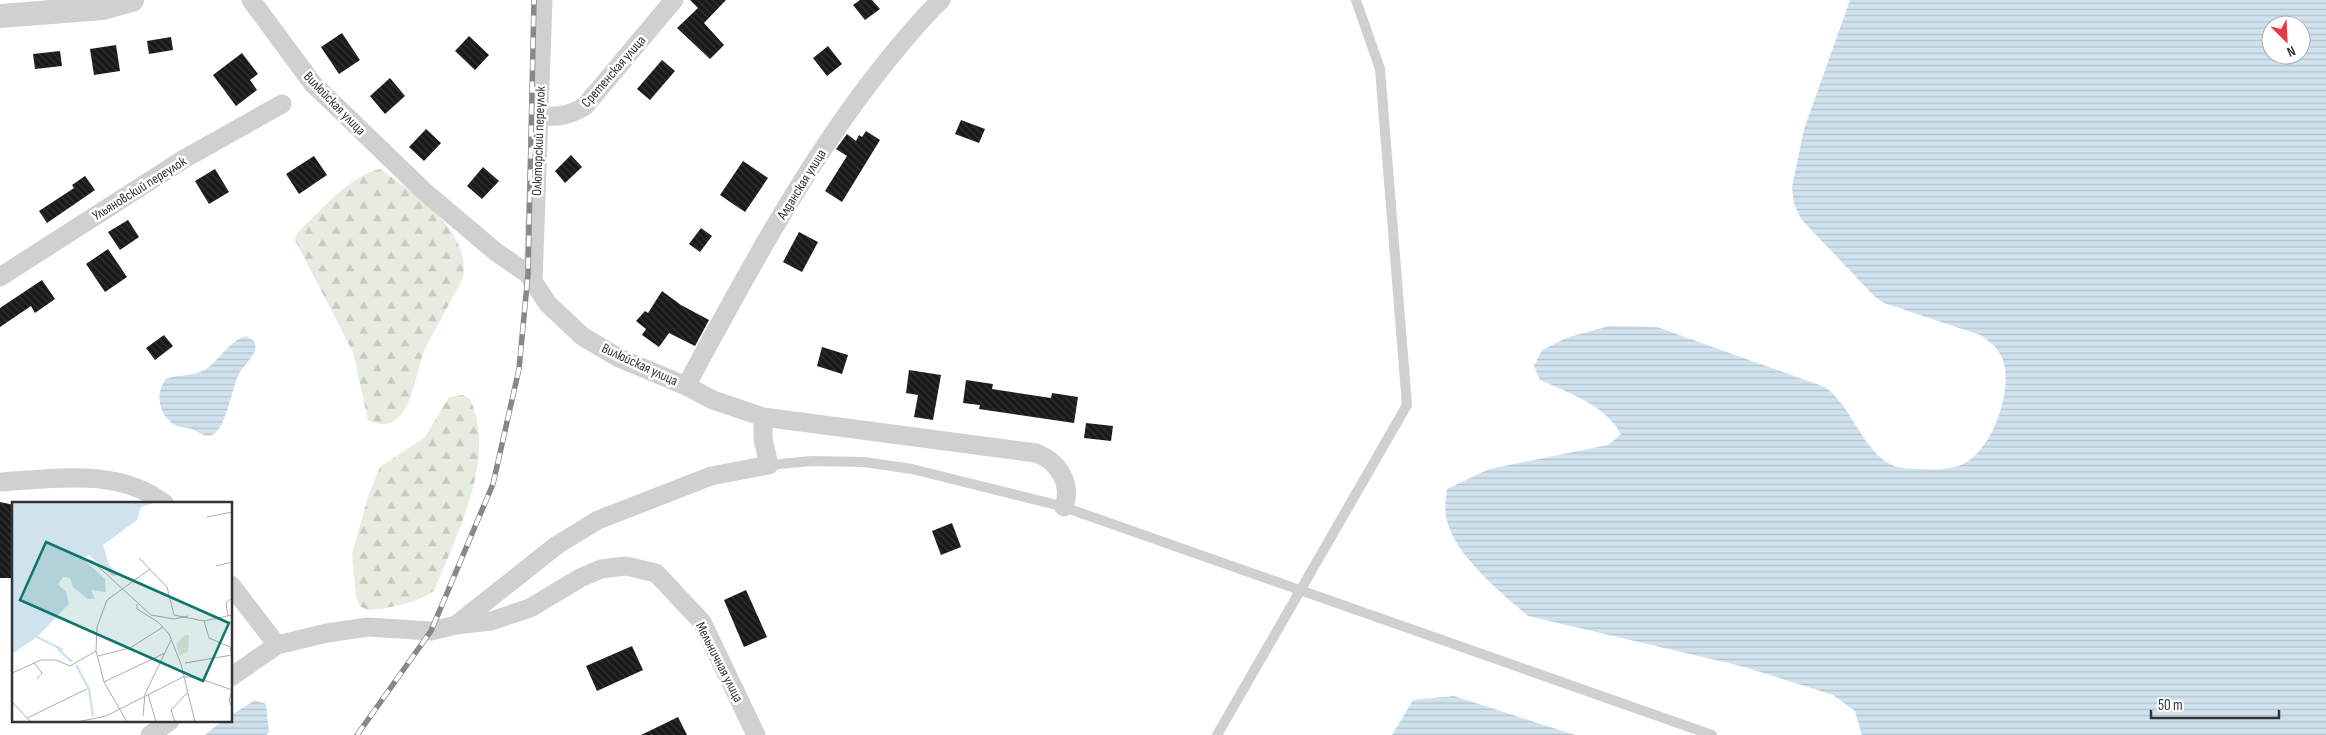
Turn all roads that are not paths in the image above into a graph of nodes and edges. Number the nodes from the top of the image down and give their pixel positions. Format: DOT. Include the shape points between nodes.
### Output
graph roads {
  1 [pos="132,0"];
  2 [pos="251,0"];
  3 [pos="543,0"];
  4 [pos="674,0"];
  5 [pos="942,0"];
  6 [pos="1356,0"];
  7 [pos="0,16"];
  8 [pos="282,104"];
  9 [pos="539,116"];
  10 [pos="0,277"];
  11 [pos="533,282"];
  12 [pos="686,386"];
  13 [pos="763,418"];
  14 [pos="769,465"];
  15 [pos="0,482"];
  16 [pos="162,502"];
  17 [pos="1064,507"];
  18 [pos="232,586"];
  19 [pos="1301,590"];
  20 [pos="456,625"];
  21 [pos="277,645"];
  22 [pos="232,676"];
  23 [pos="169,722"];
  24 [pos="150,735"];
  25 [pos="756,735"];
  26 [pos="1217,735"];
  27 [pos="1712,735"];
  1 -- 7 [label="street" via="103,8"];
  2 -- 11 [label="street, Вилюйская улица" via="313,84 425,192 496,252 528,274"];
  3 -- 9 [label="street, Олюторский переулок"];
  4 -- 9 [label="street, Сретенская улица" via="585,106 566,116"];
  5 -- 12 [label="street, Алданская улица" via="891,56 821,150"];
  6 -- 19 [label="lane" via="1380,69 1407,405"];
  8 -- 10 [label="street, Ульяновский переулок" via="184,159"];
  9 -- 11 [label="street, Олюторский переулок"];
  11 -- 12 [label="street, Вилюйская улица" via="548,304 582,336 619,358"];
  12 -- 13 [label="street, Вилюйская улица" via="713,400"];
  13 -- 14 [label="street" via="763,439"];
  13 -- 17 [label="street, Вилюйская улица" via="1036,453 1051,461 1061,472 1068,493"];
  14 -- 17 [label="lane" via="812,461 864,462 912,469"];
  14 -- 20 [label="street" via="711,476 598,520 557,545"];
  15 -- 16 [label="street" via="94,477 141,488"];
  17 -- 19 [label="lane"];
  18 -- 21 [label="street"];
  19 -- 26 [label="lane"];
  19 -- 27 [label="lane"];
  20 -- 21 [label="street, Мельничная улица" via="431,631 368,628 327,633"];
  20 -- 25 [label="street, Мельничная улица" via="491,621 530,608 580,578 602,569 626,566 656,573 702,622"];
  21 -- 22 [label="street, Мельничная улица"];
  23 -- 24 [label="street"];
}
